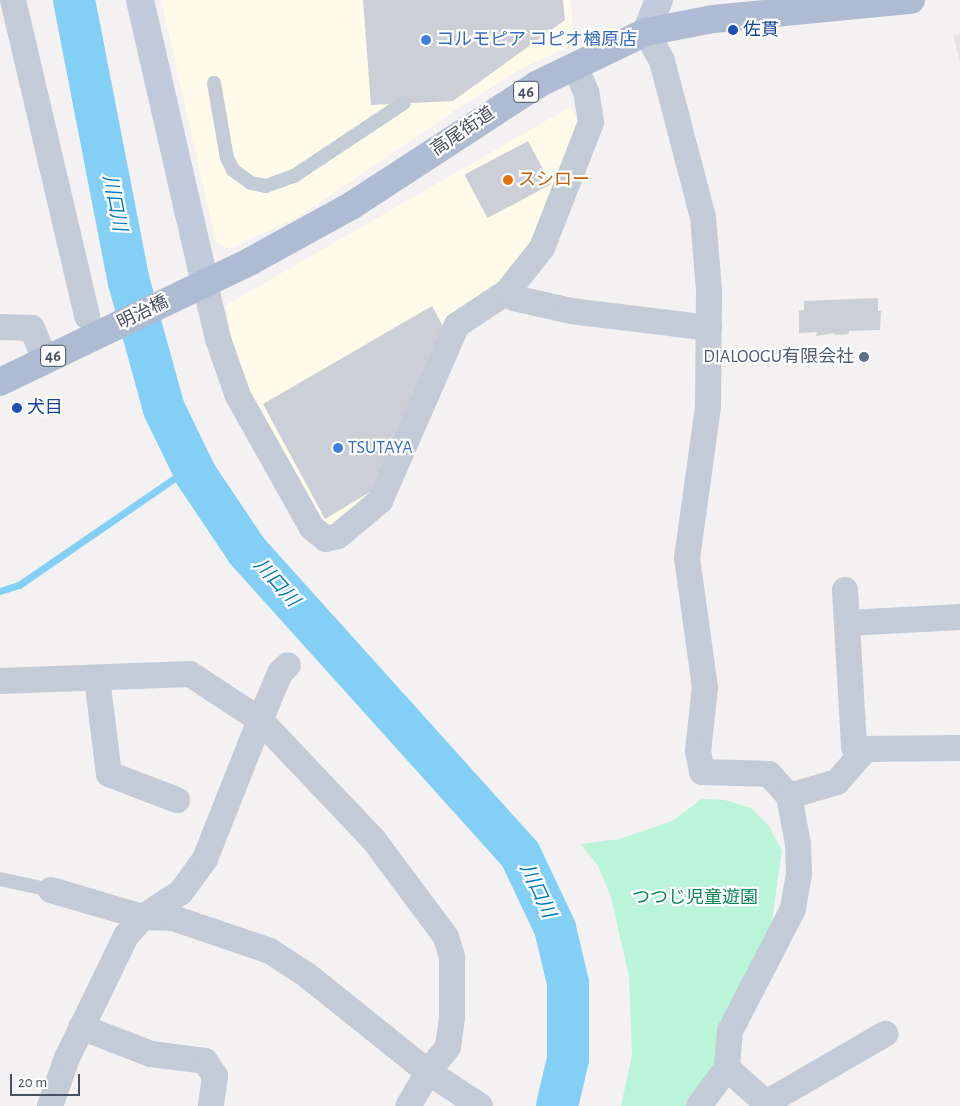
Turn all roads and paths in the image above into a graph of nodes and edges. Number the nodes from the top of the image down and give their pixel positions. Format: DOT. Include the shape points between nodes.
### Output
graph roads {
  1 [pos="13,0"];
  2 [pos="140,0"];
  3 [pos="659,0"];
  4 [pos="911,0"];
  5 [pos="646,32"];
  6 [pos="574,66"];
  7 [pos="214,83"];
  8 [pos="404,103"];
  9 [pos="205,284"];
  10 [pos="507,292"];
  11 [pos="181,296"];
  12 [pos="97,324"];
  13 [pos="0,327"];
  14 [pos="709,328"];
  15 [pos="45,360"];
  16 [pos="0,382"];
  17 [pos="845,590"];
  18 [pos="960,617"];
  19 [pos="848,623"];
  20 [pos="288,665"];
  21 [pos="97,678"];
  22 [pos="0,681"];
  23 [pos="260,720"];
  24 [pos="960,748"];
  25 [pos="866,749"];
  26 [pos="789,796"];
  27 [pos="177,800"];
  28 [pos="0,879"];
  29 [pos="50,890"];
  30 [pos="143,917"];
  31 [pos="81,1027"];
  32 [pos="885,1034"];
  33 [pos="727,1068"];
  34 [pos="428,1072"];
  35 [pos="768,1105"];
  36 [pos="50,1106"];
  37 [pos="212,1106"];
  38 [pos="408,1106"];
  39 [pos="480,1106"];
  40 [pos="699,1106"];
  1 -- 12 [label="street"];
  2 -- 9 [label="street"];
  3 -- 5 [label="street"];
  4 -- 5 [label="main road, 高尾街道 / 46" via="713,19"];
  5 -- 6 [label="main road, 高尾街道 / 46"];
  5 -- 14 [label="street" via="662,61 703,217"];
  6 -- 9 [label="main road, 高尾街道 / 46" via="484,117 340,213"];
  6 -- 10 [label="street" via="586,92 591,122 542,248"];
  7 -- 8 [label="lane" via="227,158 233,170 251,183 266,186 294,176"];
  9 -- 10 [label="street" via="218,339 238,396 322,549 376,506 457,325"];
  9 -- 11 [label="main road, 高尾街道 / 46"];
  10 -- 14 [label="street" via="514,298 571,311"];
  11 -- 12 [label="main road, 明治橋 / 46"];
  12 -- 15 [label="main road, 46"];
  13 -- 15 [label="street" via="32,328"];
  14 -- 26 [label="street" via="708,407 687,558 705,686 698,751 702,772 770,774"];
  15 -- 16 [label="main road, 46"];
  17 -- 19 [label="street"];
  18 -- 19 [label="street"];
  19 -- 25 [label="street" via="854,747"];
  20 -- 23 [label="street" via="280,673"];
  21 -- 22 [label="street"];
  21 -- 23 [label="street" via="190,674"];
  21 -- 27 [label="street" via="109,774"];
  23 -- 30 [label="street" via="205,859 181,892"];
  23 -- 34 [label="street" via="373,839 446,938 452,957 452,1018 448,1047"];
  24 -- 25 [label="street"];
  25 -- 26 [label="street" via="837,782"];
  26 -- 33 [label="street" via="798,844 797,892 793,909 730,1031"];
  28 -- 29 [label="lane"];
  29 -- 30 [label="street"];
  30 -- 31 [label="street" via="126,936"];
  30 -- 34 [label="street" via="173,918 270,952 308,976"];
  31 -- 36 [label="street"];
  31 -- 37 [label="street" via="152,1054 204,1061 215,1076"];
  32 -- 35 [label="street"];
  33 -- 35 [label="street"];
  33 -- 40 [label="street"];
  34 -- 38 [label="street"];
  34 -- 39 [label="street"];
}
